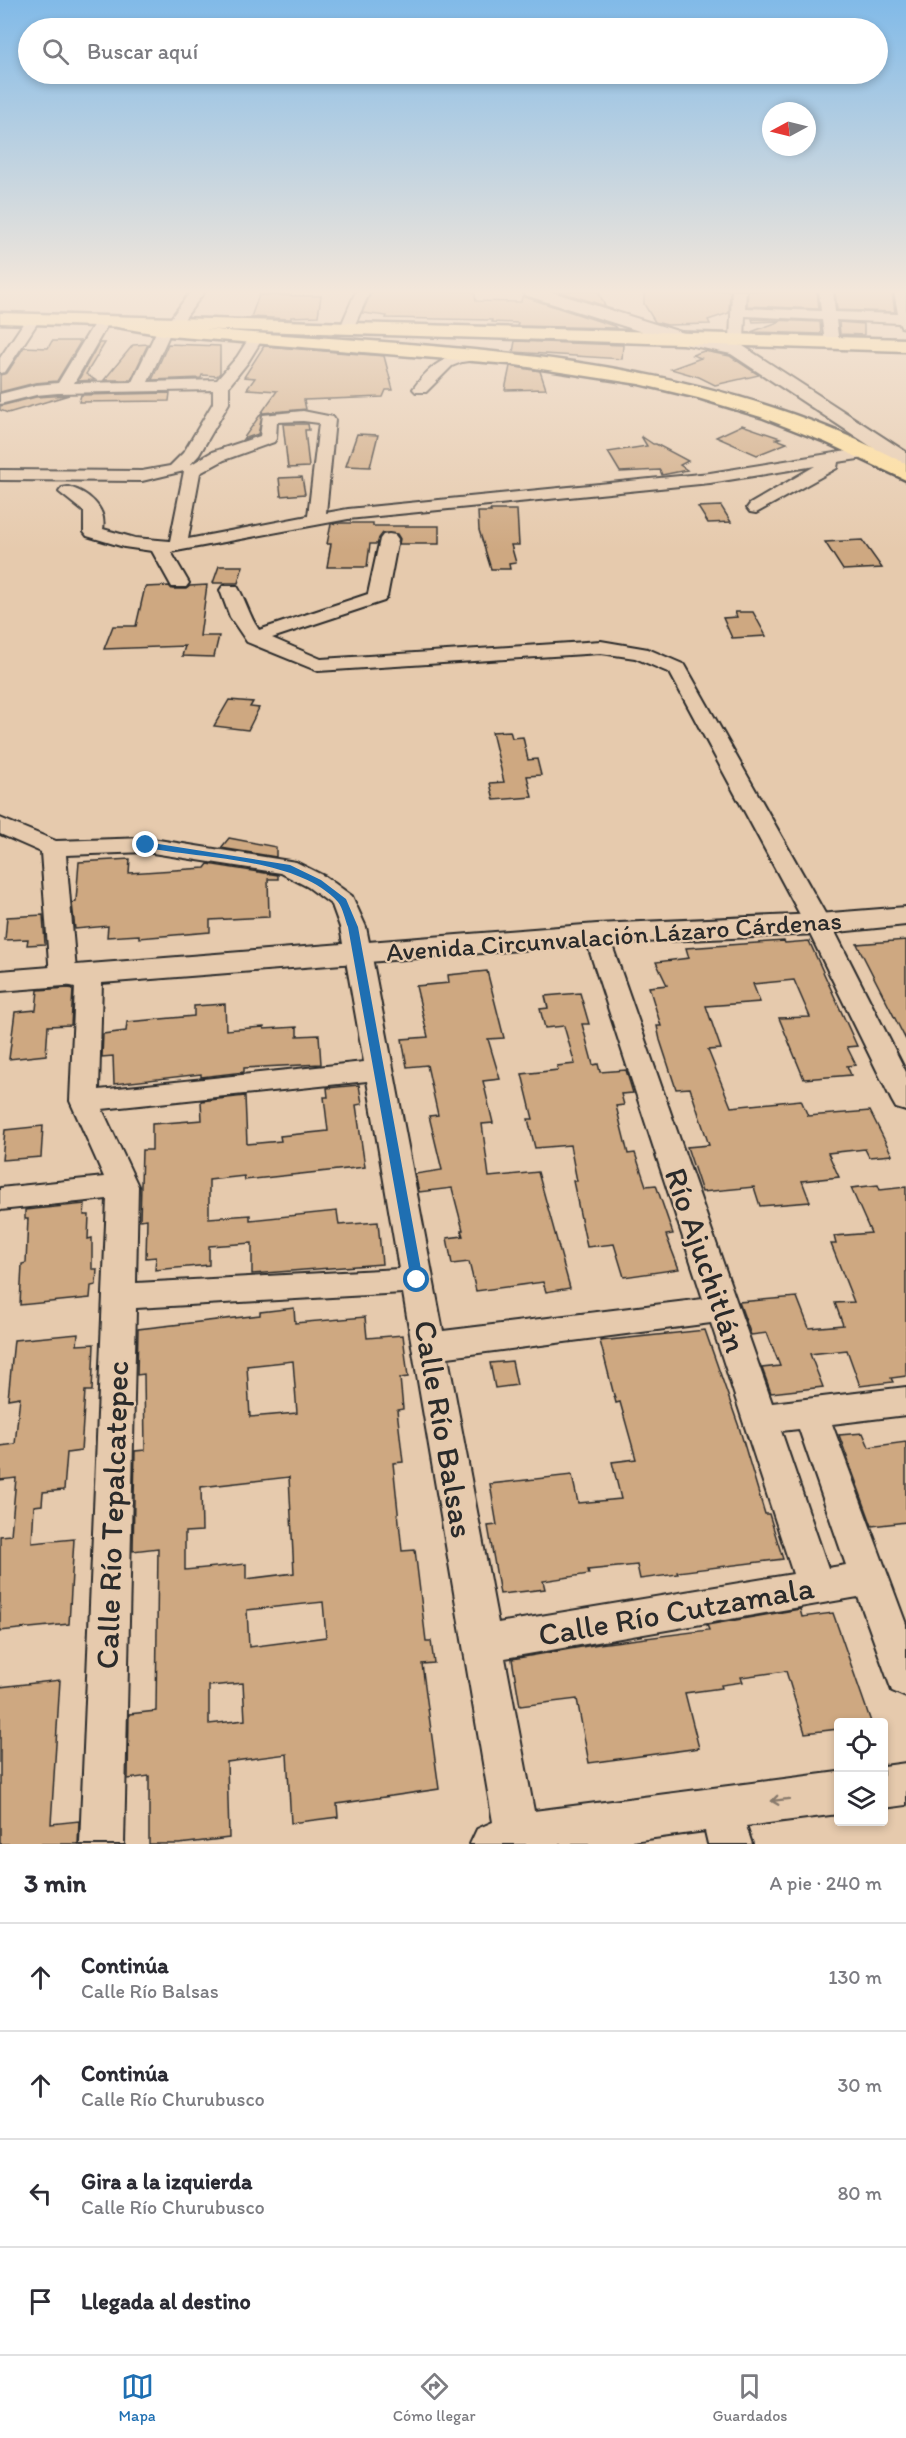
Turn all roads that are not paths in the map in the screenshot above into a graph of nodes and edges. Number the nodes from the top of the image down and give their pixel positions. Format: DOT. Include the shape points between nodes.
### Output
graph roads {
  1 [pos="69,377"];
  2 [pos="142,377"];
  3 [pos="228,377"];
  4 [pos="432,377"];
  5 [pos="641,377"];
  6 [pos="781,377"];
  7 [pos="221,385"];
  8 [pos="138,386"];
  9 [pos="63,388"];
  10 [pos="421,389"];
  11 [pos="0,399"];
  12 [pos="866,453"];
  13 [pos="845,456"];
  14 [pos="903,466"];
  15 [pos="0,475"];
  16 [pos="68,492"];
  17 [pos="756,508"];
  18 [pos="316,520"];
  19 [pos="389,539"];
  20 [pos="168,546"];
  21 [pos="179,584"];
  22 [pos="230,590"];
  23 [pos="254,638"];
  24 [pos="0,825"];
  25 [pos="53,848"];
  26 [pos="906,916"];
  27 [pos="818,924"];
  28 [pos="597,933"];
  29 [pos="358,952"];
  30 [pos="63,976"];
  31 [pos="0,981"];
  32 [pos="379,1070"];
  33 [pos="84,1101"];
  34 [pos="906,1101"];
  35 [pos="123,1186"];
  36 [pos="0,1198"];
  37 [pos="417,1280"];
  38 [pos="119,1296"];
  39 [pos="723,1309"];
  40 [pos="429,1346"];
  41 [pos="906,1401"];
  42 [pos="811,1414"];
  43 [pos="760,1419"];
  44 [pos="870,1578"];
  45 [pos="816,1587"];
  46 [pos="483,1644"];
  47 [pos="906,1677"];
  48 [pos="906,1784"];
  49 [pos="888,1786"];
  50 [pos="834,1793"];
  51 [pos="725,1826"];
  52 [pos="505,1839"];
  53 [pos="102,1844"];
  1 -- 9 [label="street"];
  2 -- 8 [label="street"];
  3 -- 7 [label="street"];
  4 -- 10 [label="street"];
  5 -- 12 [label="main road" via="758,408"];
  6 -- 14 [label="street"];
  7 -- 8 [label="street"];
  7 -- 15 [label="street" via="220,403 191,455 175,470 142,476"];
  8 -- 9 [label="street"];
  9 -- 11 [label="street"];
  12 -- 13 [label="street"];
  12 -- 14 [label="main road"];
  13 -- 17 [label="street"];
  13 -- 18 [label="street" via="710,478"];
  16 -- 20 [label="street" via="93,510 97,518 93,532 130,543"];
  18 -- 20 [label="street"];
  18 -- 20 [label="street" via="327,420 303,416 269,418 268,439 218,456 192,471"];
  19 -- 23 [label="street" via="377,597"];
  20 -- 21 [label="street"];
  22 -- 23 [label="street" via="240,617"];
  23 -- 27 [label="street" via="318,665 601,647 636,650 660,659 678,669"];
  24 -- 25 [label="street"];
  25 -- 29 [label="street, Calle Río Balsas" via="146,845 286,867 318,882 343,901"];
  25 -- 30 [label="street"];
  26 -- 27 [label="street, Avenida Circunvalación Lázaro Cárdenas"];
  27 -- 28 [label="street, Avenida Circunvalación Lázaro Cárdenas"];
  27 -- 34 [label="street"];
  28 -- 29 [label="street, Avenida Circunvalación Lázaro Cárdenas"];
  28 -- 39 [label="street, Río Ajuchitlán"];
  29 -- 30 [label="street, Avenida Circunvalación Lázaro Cárdenas"];
  29 -- 32 [label="street, Calle Río Balsas"];
  30 -- 31 [label="street, Avenida Circunvalación Lázaro Cárdenas"];
  30 -- 33 [label="street" via="89,982"];
  32 -- 33 [label="street"];
  32 -- 37 [label="street, Calle Río Balsas"];
  33 -- 35 [label="street"];
  35 -- 36 [label="street"];
  35 -- 38 [label="street, Calle Río Tepalcatepec"];
  37 -- 38 [label="street"];
  37 -- 40 [label="street, Calle Río Balsas"];
  38 -- 53 [label="street, Calle Río Tepalcatepec"];
  39 -- 40 [label="street"];
  39 -- 43 [label="street, Río Ajuchitlán"];
  40 -- 46 [label="street, Calle Río Balsas"];
  41 -- 42 [label="street"];
  42 -- 43 [label="street"];
  42 -- 44 [label="street"];
  43 -- 45 [label="street, Río Ajuchitlán"];
  44 -- 45 [label="street, Calle Río Cutzamala"];
  44 -- 47 [label="street"];
  45 -- 46 [label="street, Calle Río Cutzamala"];
  46 -- 52 [label="street, Calle Río Balsas"];
  48 -- 49 [label="street"];
  50 -- 51 [label="street, one-way"];
  51 -- 52 [label="street"];
}
